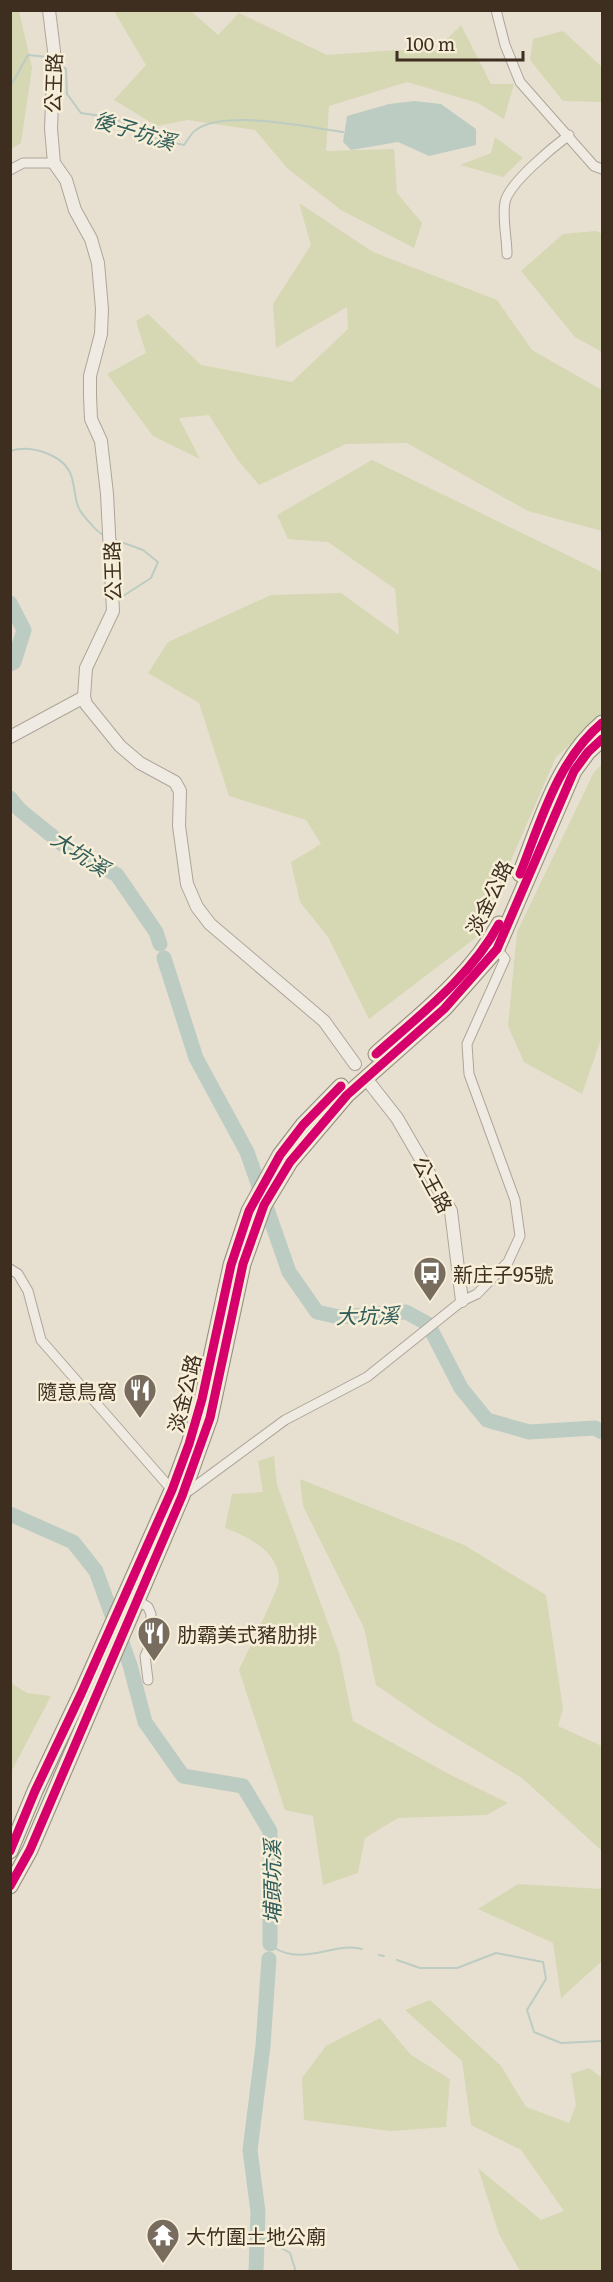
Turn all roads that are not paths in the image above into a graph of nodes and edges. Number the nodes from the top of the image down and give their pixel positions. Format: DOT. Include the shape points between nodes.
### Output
graph roads {
  1 [pos="49,10"];
  2 [pos="496,10"];
  3 [pos="569,135"];
  4 [pos="54,163"];
  5 [pos="603,169"];
  6 [pos="10,170"];
  7 [pos="507,254"];
  8 [pos="84,697"];
  9 [pos="603,723"];
  10 [pos="10,736"];
  11 [pos="603,739"];
  12 [pos="494,945"];
  13 [pos="367,1068"];
  14 [pos="10,1269"];
  15 [pos="462,1301"];
  16 [pos="177,1493"];
  17 [pos="135,1605"];
  18 [pos="148,1680"];
  19 [pos="10,1851"];
  20 [pos="10,1886"];
  1 -- 4 [label="street, 公王路" via="54,61"];
  2 -- 3 [label="street" via="520,82"];
  3 -- 5 [label="street" via="594,166"];
  3 -- 7 [label="street" via="539,159 509,194 505,202"];
  4 -- 6 [label="street" via="23,163"];
  4 -- 8 [label="street, 公王路" via="66,180 75,210 92,239 98,263 102,334 90,376 90,396 91,419 101,441 113,611 86,668"];
  8 -- 10 [label="street"];
  8 -- 13 [label="street, 公王路" via="120,746 140,763 175,782 180,791 179,826 187,884 196,907 210,924 324,1021"];
  9 -- 12 [label="main road, 淡金公路" via="566,766"];
  11 -- 12 [label="main road, 淡金公路" via="574,771"];
  12 -- 13 [label="main road, 淡金公路"];
  12 -- 15 [label="street" via="505,959 468,1044 469,1074 515,1200 520,1236 508,1262 477,1294"];
  13 -- 15 [label="street, 公王路" via="451,1210"];
  13 -- 16 [label="main road, 淡金公路" via="303,1125 256,1209 231,1265"];
  14 -- 16 [label="street" via="18,1274 28,1291 41,1340"];
  15 -- 16 [label="street" via="367,1377 285,1420"];
  16 -- 17 [label="main road, 淡金公路"];
  16 -- 19 [label="main road, 淡金公路" via="128,1585"];
  17 -- 18 [label="street" via="148,1607 151,1614 146,1656"];
  17 -- 20 [label="main road, 淡金公路" via="30,1850"];
}
